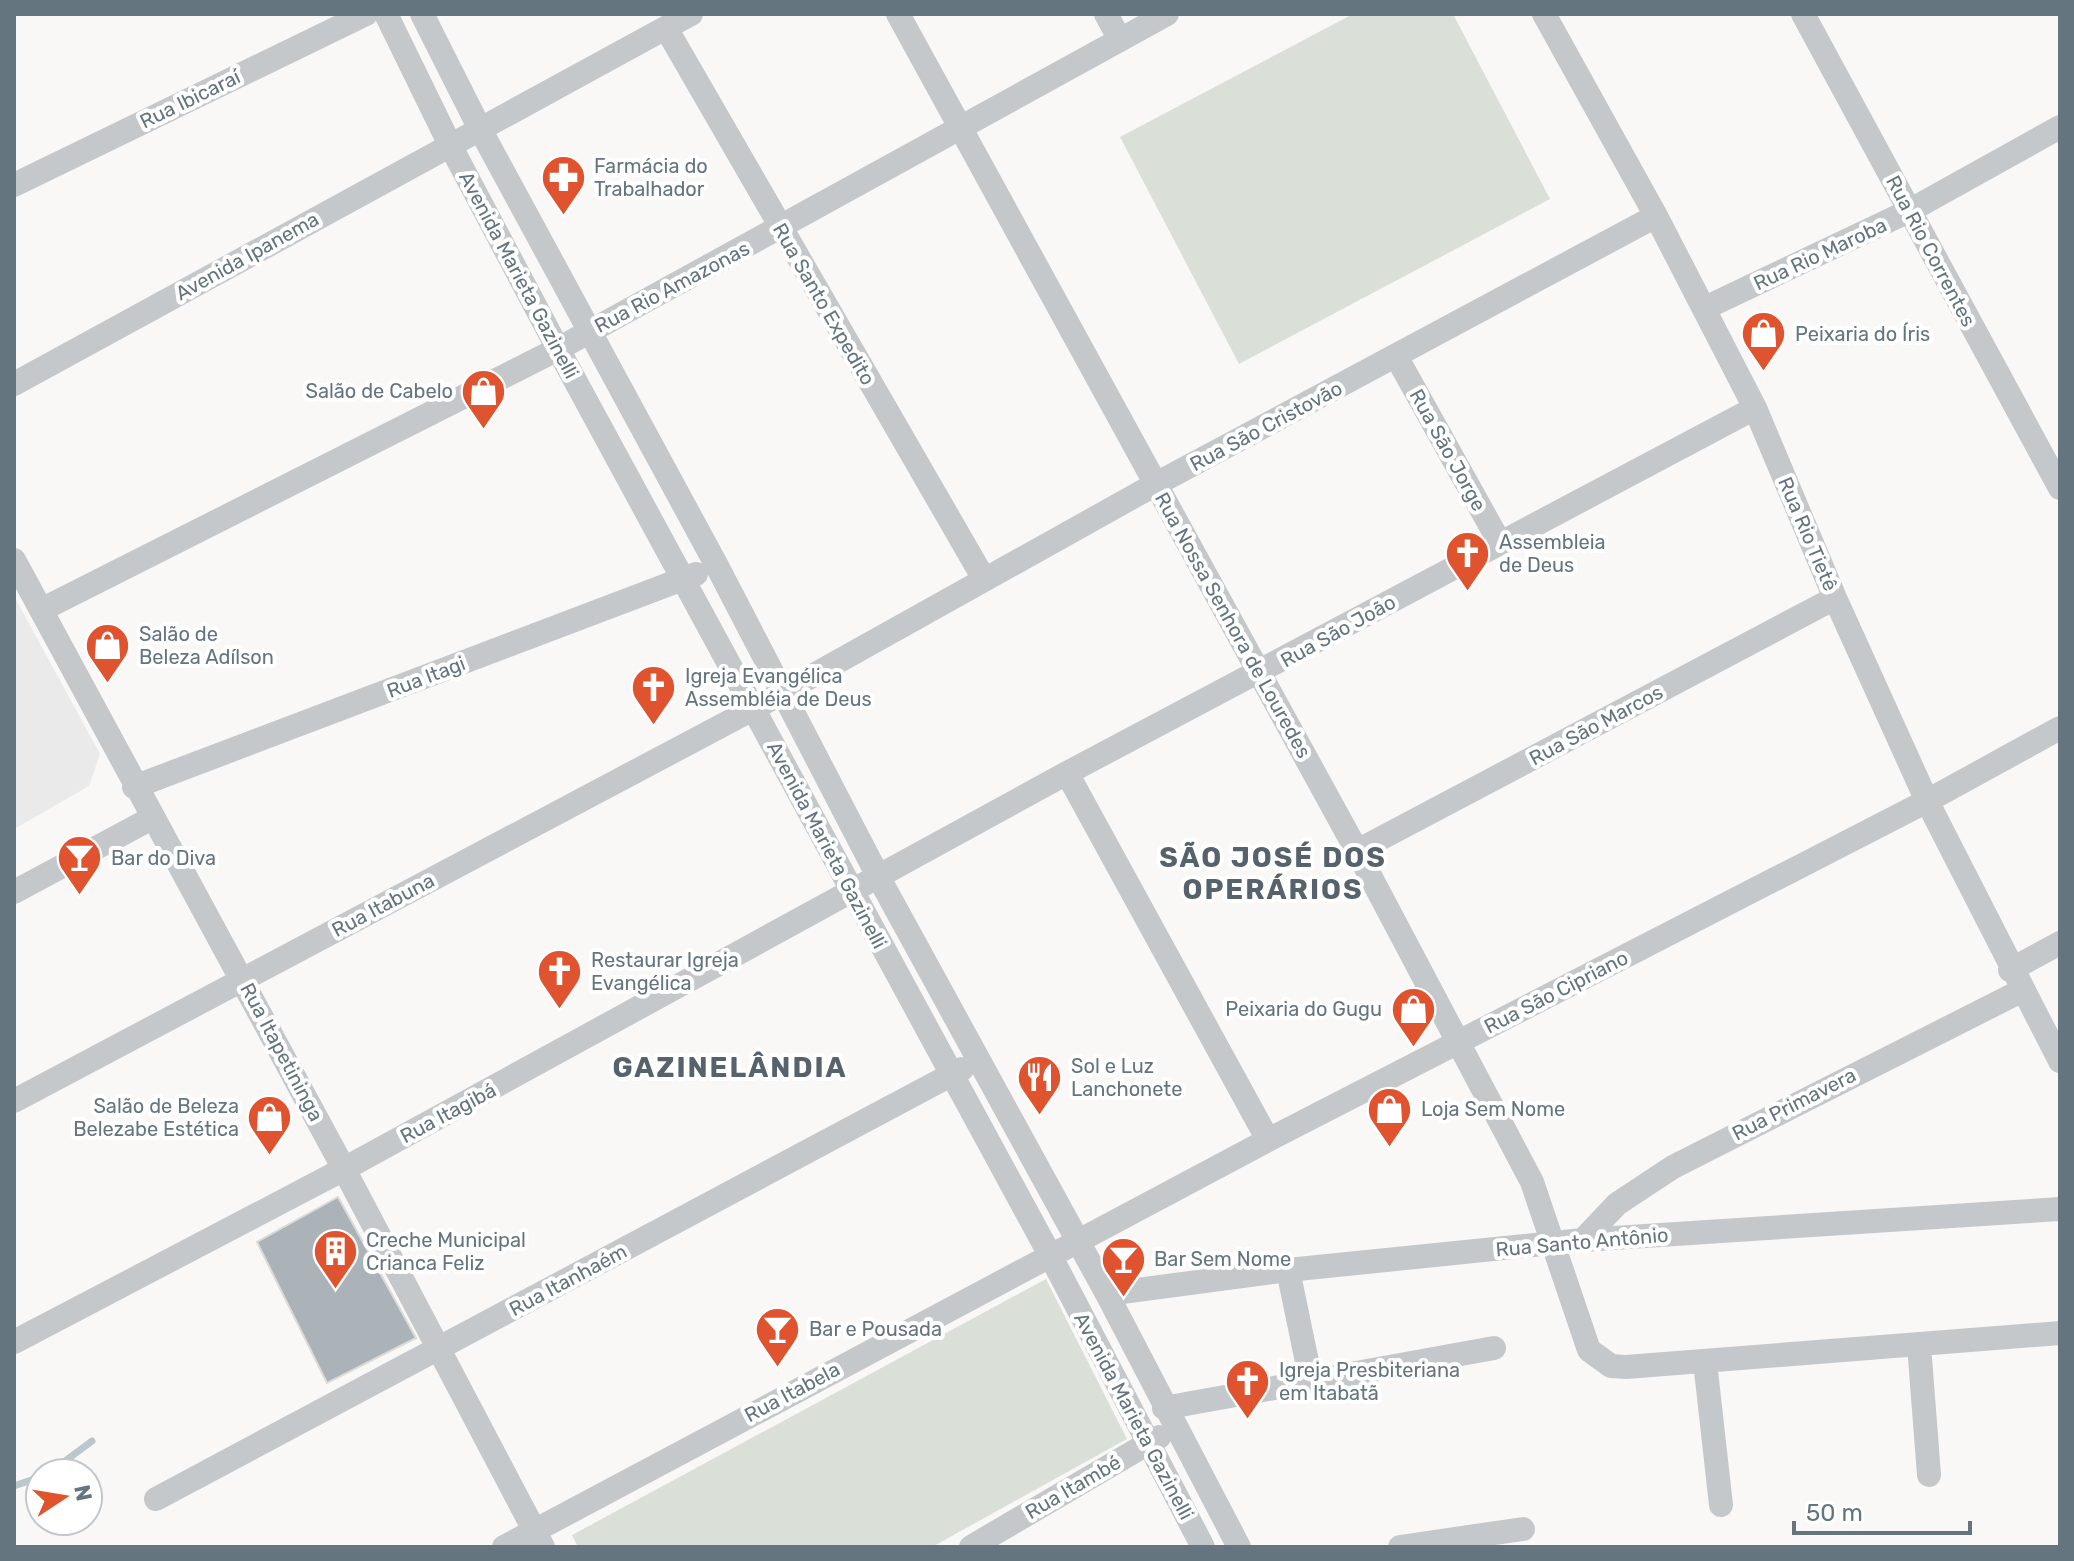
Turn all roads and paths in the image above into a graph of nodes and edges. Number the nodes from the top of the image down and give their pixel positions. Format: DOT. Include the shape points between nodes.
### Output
graph roads {
  1 [pos="366,14"];
  2 [pos="386,14"];
  3 [pos="422,14"];
  4 [pos="691,14"];
  5 [pos="898,14"];
  6 [pos="1106,14"];
  7 [pos="1167,14"];
  8 [pos="1544,14"];
  9 [pos="1803,14"];
  10 [pos="666,28"];
  11 [pos="1120,40"];
  12 [pos="2060,127"];
  13 [pos="480,129"];
  14 [pos="961,129"];
  15 [pos="450,145"];
  16 [pos="14,185"];
  17 [pos="1909,211"];
  18 [pos="1656,216"];
  19 [pos="781,229"];
  20 [pos="1705,308"];
  21 [pos="590,331"];
  22 [pos="558,349"];
  23 [pos="1396,356"];
  24 [pos="14,384"];
  25 [pos="1755,408"];
  26 [pos="1156,484"];
  27 [pos="2060,488"];
  28 [pos="1500,543"];
  29 [pos="14,560"];
  30 [pos="717,566"];
  31 [pos="684,579"];
  32 [pos="984,579"];
  33 [pos="1835,598"];
  34 [pos="41,610"];
  35 [pos="1260,674"];
  36 [pos="783,692"];
  37 [pos="753,709"];
  38 [pos="2060,728"];
  39 [pos="1067,773"];
  40 [pos="134,787"];
  41 [pos="1927,801"];
  42 [pos="152,818"];
  43 [pos="1357,851"];
  44 [pos="879,878"];
  45 [pos="14,892"];
  46 [pos="853,893"];
  47 [pos="2060,943"];
  48 [pos="243,979"];
  49 [pos="2016,980"];
  50 [pos="1456,1044"];
  51 [pos="978,1059"];
  52 [pos="2060,1061"];
  53 [pos="950,1075"];
  54 [pos="14,1101"];
  55 [pos="1268,1140"];
  56 [pos="344,1169"];
  57 [pos="2060,1209"];
  58 [pos="1077,1240"];
  59 [pos="1583,1240"];
  60 [pos="1555,1244"];
  61 [pos="1050,1255"];
  62 [pos="1288,1270"];
  63 [pos="1107,1294"];
  64 [pos="2060,1333"];
  65 [pos="14,1342"];
  66 [pos="1919,1345"];
  67 [pos="440,1348"];
  68 [pos="1494,1348"];
  69 [pos="1705,1362"];
  70 [pos="1311,1381"];
  71 [pos="1169,1417"];
  72 [pos="1147,1444"];
  73 [pos="1929,1475"];
  74 [pos="156,1499"];
  75 [pos="1721,1505"];
  76 [pos="1523,1529"];
  77 [pos="539,1538"];
  78 [pos="504,1547"];
  79 [pos="971,1547"];
  80 [pos="1203,1547"];
  81 [pos="1239,1547"];
  82 [pos="1400,1547"];
  1 -- 16 [label="street, Rua Ibicaraí"];
  2 -- 15 [label="street, Avenida Marieta Gazinelli"];
  3 -- 13 [label="street, Avenida Marieta Gazinelli"];
  4 -- 10 [label="street, Avenida Ipanema"];
  5 -- 14 [label="street, Rua Nossa Senhora de Louredes"];
  6 -- 11 [label="street"];
  7 -- 11 [label="street, Rua Rio Amazonas"];
  8 -- 18 [label="street, Rua Rio Tietê"];
  9 -- 17 [label="street, Rua Rio Correntes"];
  10 -- 13 [label="street, Avenida Ipanema"];
  10 -- 19 [label="street, Rua Santo Expedito"];
  11 -- 14 [label="street, Rua Rio Amazonas"];
  12 -- 17 [label="street, Rua Rio Maroba"];
  13 -- 15 [label="street, Avenida Ipanema"];
  13 -- 21 [label="street, Avenida Marieta Gazinelli"];
  14 -- 19 [label="street, Rua Rio Amazonas"];
  14 -- 26 [label="street, Rua Nossa Senhora de Louredes"];
  15 -- 22 [label="street, Avenida Marieta Gazinelli"];
  15 -- 24 [label="street, Avenida Ipanema"];
  17 -- 20 [label="street, Rua Rio Maroba"];
  17 -- 27 [label="street, Rua Rio Correntes"];
  18 -- 20 [label="street, Rua Rio Tietê"];
  18 -- 23 [label="street, Rua São Cristovão"];
  19 -- 21 [label="street, Rua Rio Amazonas"];
  19 -- 32 [label="street, Rua Santo Expedito"];
  20 -- 25 [label="street, Rua Rio Tietê"];
  21 -- 22 [label="street, Rua Rio Amazonas"];
  21 -- 30 [label="street, Avenida Marieta Gazinelli"];
  22 -- 31 [label="street, Avenida Marieta Gazinelli"];
  22 -- 34 [label="street, Rua Rio Amazonas"];
  23 -- 26 [label="street, Rua São Cristovão"];
  23 -- 28 [label="street, Rua São Jorge"];
  25 -- 28 [label="street, Rua São João"];
  25 -- 33 [label="street, Rua Rio Tietê"];
  26 -- 32 [label="street, Rua São Cristovão"];
  26 -- 35 [label="street, Rua Nossa Senhora de Louredes"];
  28 -- 35 [label="street, Rua São João"];
  29 -- 34 [label="street, Rua Itapetininga"];
  30 -- 31 [label="street, Rua Itagi"];
  30 -- 36 [label="street, Avenida Marieta Gazinelli"];
  31 -- 37 [label="street, Avenida Marieta Gazinelli"];
  31 -- 40 [label="street, Rua Itagi"];
  32 -- 36 [label="street, Rua São Cristovão"];
  33 -- 41 [label="street, Rua Rio Tietê"];
  33 -- 43 [label="street, Rua São Marcos"];
  34 -- 40 [label="street, Rua Itapetininga"];
  35 -- 39 [label="street, Rua São João"];
  35 -- 43 [label="street, Rua Nossa Senhora de Louredes"];
  36 -- 37 [label="street, Rua São Cristovão"];
  36 -- 44 [label="street, Avenida Marieta Gazinelli"];
  37 -- 46 [label="street, Avenida Marieta Gazinelli"];
  37 -- 48 [label="street, Rua Itabuna"];
  38 -- 41 [label="street, Rua São Cipriano"];
  39 -- 44 [label="street, Rua São João"];
  39 -- 55 [label="street"];
  40 -- 42 [label="street, Rua Itapetininga"];
  41 -- 49 [label="street, Rua Rio Tietê"];
  41 -- 50 [label="street, Rua São Cipriano"];
  42 -- 45 [label="street"];
  42 -- 48 [label="street, Rua Itapetininga"];
  43 -- 50 [label="street, Rua Nossa Senhora de Louredes"];
  44 -- 46 [label="street, Rua Itagibá"];
  44 -- 51 [label="street, Avenida Marieta Gazinelli"];
  46 -- 53 [label="street, Avenida Marieta Gazinelli"];
  46 -- 56 [label="street, Rua Itagibá"];
  47 -- 49 [label="street, Rua Primavera"];
  48 -- 54 [label="street, Rua Itabuna"];
  48 -- 56 [label="street, Rua Itapetininga"];
  49 -- 52 [label="street, Rua Rio Tietê"];
  49 -- 59 [label="street, Rua Primavera" via="1673,1167 1617,1204"];
  50 -- 55 [label="street, Rua São Cipriano"];
  50 -- 60 [label="street, Rua Nossa Senhora de Louredes" via="1532,1182"];
  51 -- 53 [label="street, Rua Itanhaém"];
  51 -- 58 [label="street, Avenida Marieta Gazinelli"];
  53 -- 61 [label="street, Avenida Marieta Gazinelli"];
  53 -- 67 [label="street, Rua Itanhaém"];
  55 -- 58 [label="street, Rua São Cipriano"];
  56 -- 65 [label="street, Rua Itagibá"];
  56 -- 67 [label="street, Rua Itapetininga"];
  57 -- 59 [label="street, Rua Santo Antônio"];
  58 -- 61 [label="street, Rua São Cipriano"];
  58 -- 63 [label="street, Avenida Marieta Gazinelli"];
  59 -- 60 [label="street, Rua Santo Antônio"];
  60 -- 62 [label="street, Rua Santo Antônio"];
  60 -- 69 [label="street, Rua Nossa Senhora de Louredes" via="1589,1350 1601,1361 1626,1367"];
  61 -- 72 [label="street, Avenida Marieta Gazinelli"];
  61 -- 77 [label="street, Rua Itabela"];
  62 -- 63 [label="street, Rua Santo Antônio"];
  62 -- 70 [label="street"];
  63 -- 71 [label="street, Avenida Marieta Gazinelli"];
  64 -- 66 [label="street, Rua Nossa Senhora de Louredes"];
  66 -- 69 [label="street, Rua Nossa Senhora de Louredes"];
  66 -- 73 [label="street"];
  67 -- 74 [label="street, Rua Itanhaém"];
  67 -- 77 [label="street, Rua Itapetininga"];
  68 -- 70 [label="street"];
  69 -- 75 [label="street"];
  70 -- 71 [label="street"];
  71 -- 72 [label="street, Rua Itambé"];
  71 -- 81 [label="street, Avenida Marieta Gazinelli"];
  72 -- 79 [label="street, Rua Itambé"];
  72 -- 80 [label="street, Avenida Marieta Gazinelli"];
  76 -- 82 [label="street"];
  77 -- 78 [label="street, Rua Itabela"];
}
